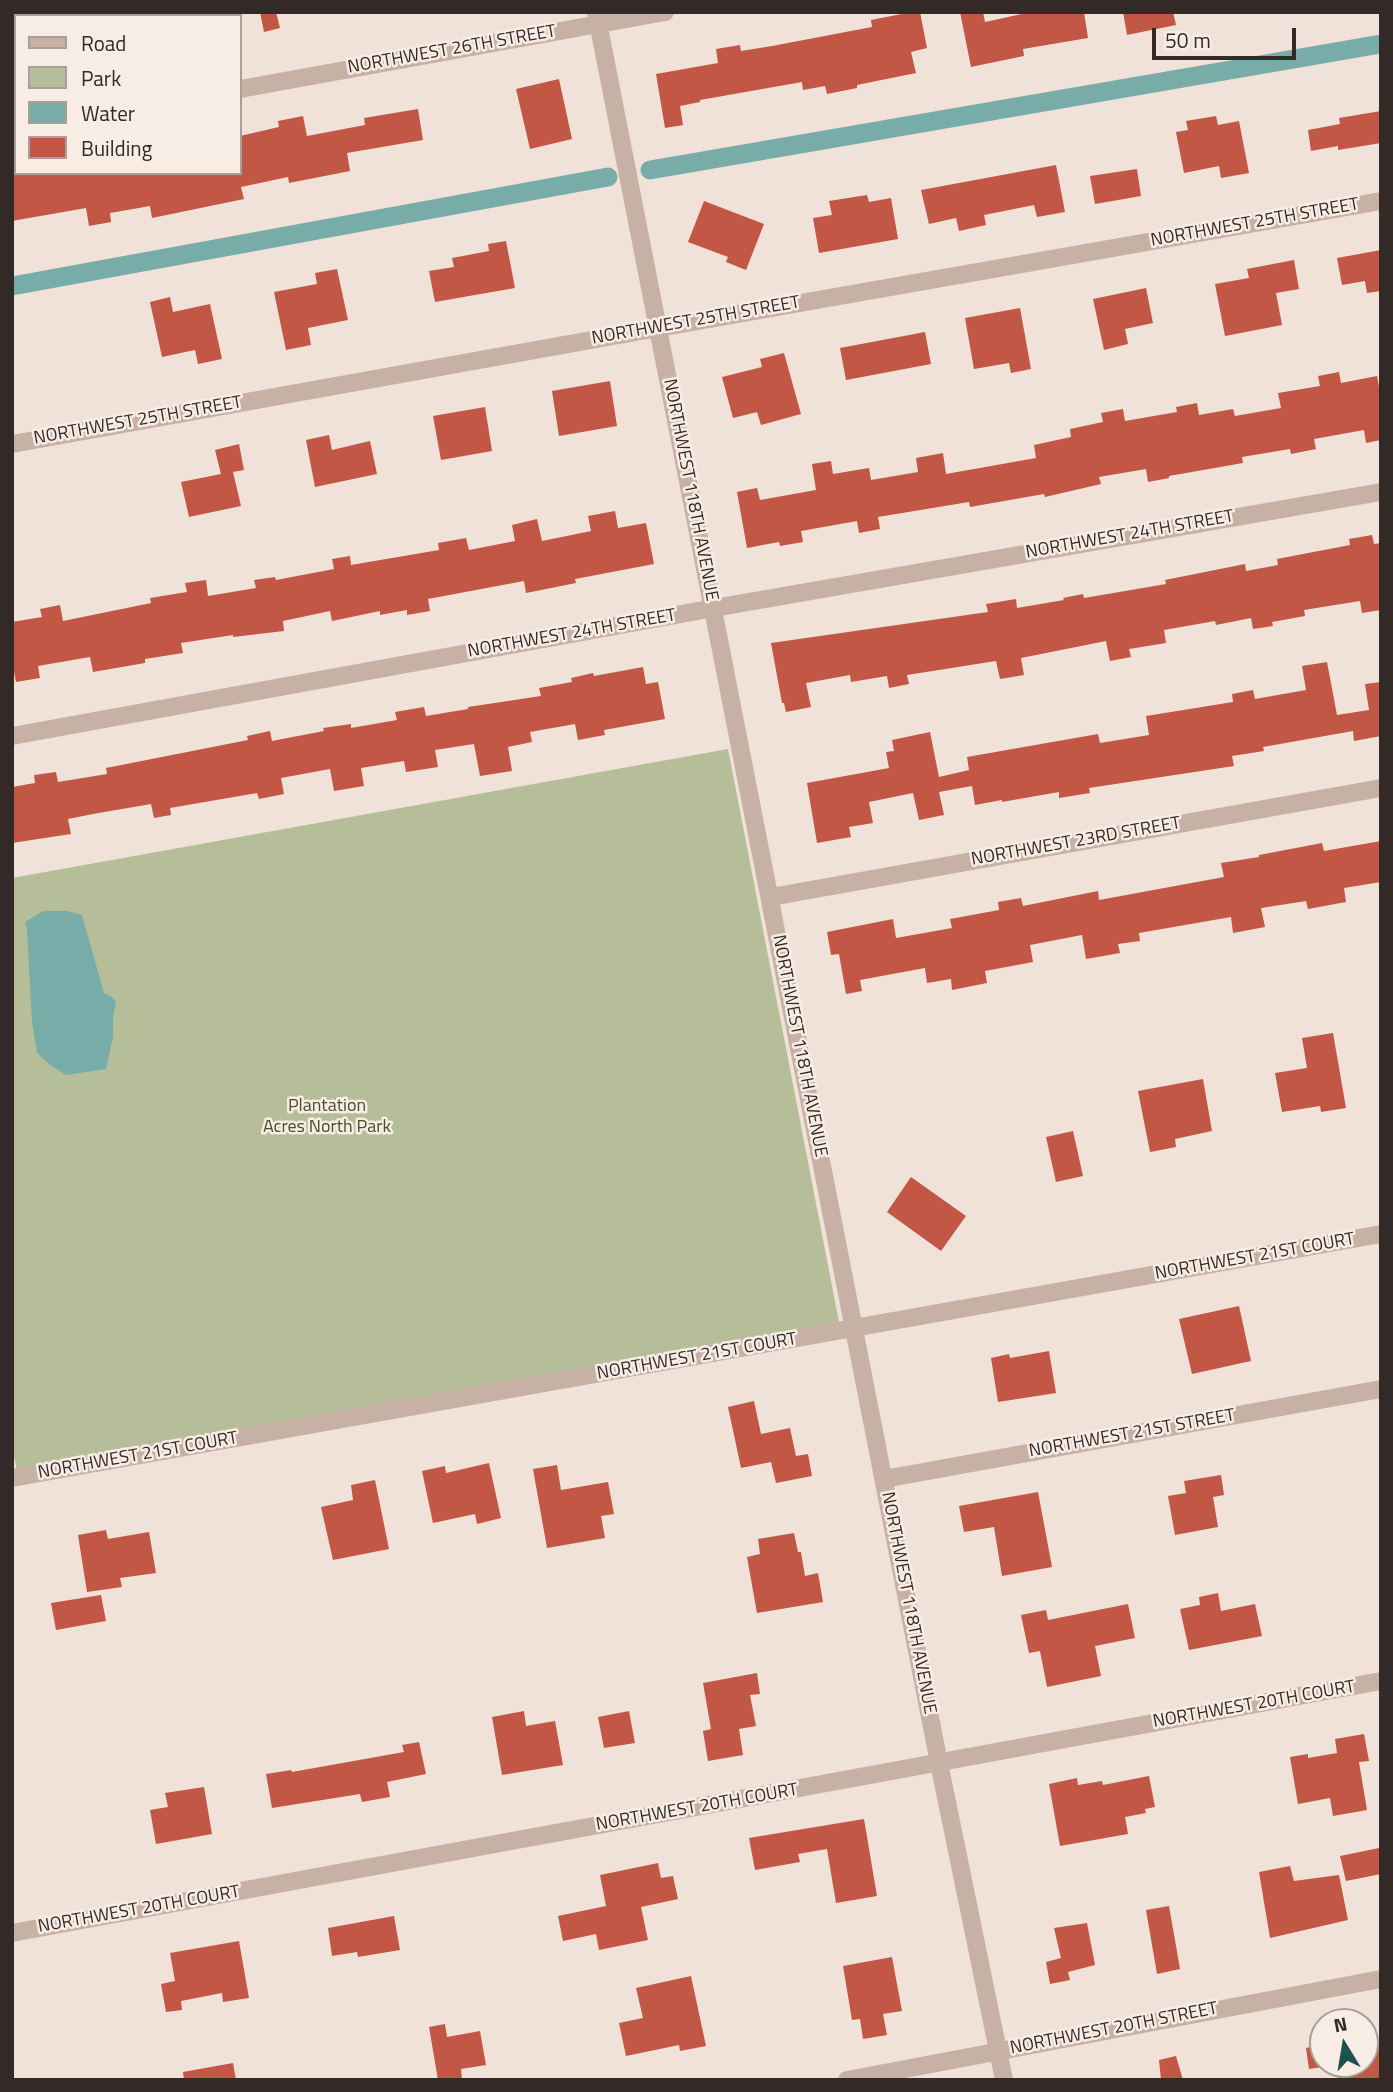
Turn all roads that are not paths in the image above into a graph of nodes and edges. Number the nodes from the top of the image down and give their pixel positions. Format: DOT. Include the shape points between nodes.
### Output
graph roads {
  1 [pos="665,12"];
  2 [pos="598,18"];
  3 [pos="242,89"];
  4 [pos="1381,201"];
  5 [pos="658,328"];
  6 [pos="12,444"];
  7 [pos="1381,492"];
  8 [pos="714,608"];
  9 [pos="12,736"];
  10 [pos="1381,788"];
  11 [pos="771,897"];
  12 [pos="1381,1234"];
  13 [pos="855,1329"];
  14 [pos="1381,1390"];
  15 [pos="12,1478"];
  16 [pos="884,1479"];
  17 [pos="1381,1681"];
  18 [pos="939,1763"];
  19 [pos="12,1933"];
  20 [pos="1381,1979"];
  21 [pos="998,2051"];
  22 [pos="847,2080"];
  23 [pos="1004,2080"];
  1 -- 2 [label="street, NORTHWEST 26TH STREET"];
  2 -- 3 [label="street, NORTHWEST 26TH STREET"];
  2 -- 5 [label="street, NORTHWEST 118TH AVENUE"];
  4 -- 5 [label="street, NORTHWEST 25TH STREET"];
  5 -- 6 [label="street, NORTHWEST 25TH STREET"];
  5 -- 8 [label="street, NORTHWEST 118TH AVENUE"];
  7 -- 8 [label="street, NORTHWEST 24TH STREET"];
  8 -- 9 [label="street, NORTHWEST 24TH STREET"];
  8 -- 11 [label="street, NORTHWEST 118TH AVENUE"];
  10 -- 11 [label="street, NORTHWEST 23RD STREET"];
  11 -- 13 [label="street, NORTHWEST 118TH AVENUE"];
  12 -- 13 [label="street, NORTHWEST 21ST COURT"];
  13 -- 15 [label="street, NORTHWEST 21ST COURT"];
  13 -- 16 [label="street, NORTHWEST 118TH AVENUE"];
  14 -- 16 [label="street, NORTHWEST 21ST STREET"];
  16 -- 18 [label="street, NORTHWEST 118TH AVENUE"];
  17 -- 18 [label="street, NORTHWEST 20TH COURT"];
  18 -- 19 [label="street, NORTHWEST 20TH COURT"];
  18 -- 21 [label="street, NORTHWEST 118TH AVENUE"];
  20 -- 21 [label="street, NORTHWEST 20TH STREET"];
  21 -- 22 [label="street, NORTHWEST 20TH STREET"];
  21 -- 23 [label="street, NORTHWEST 118TH AVENUE"];
}
